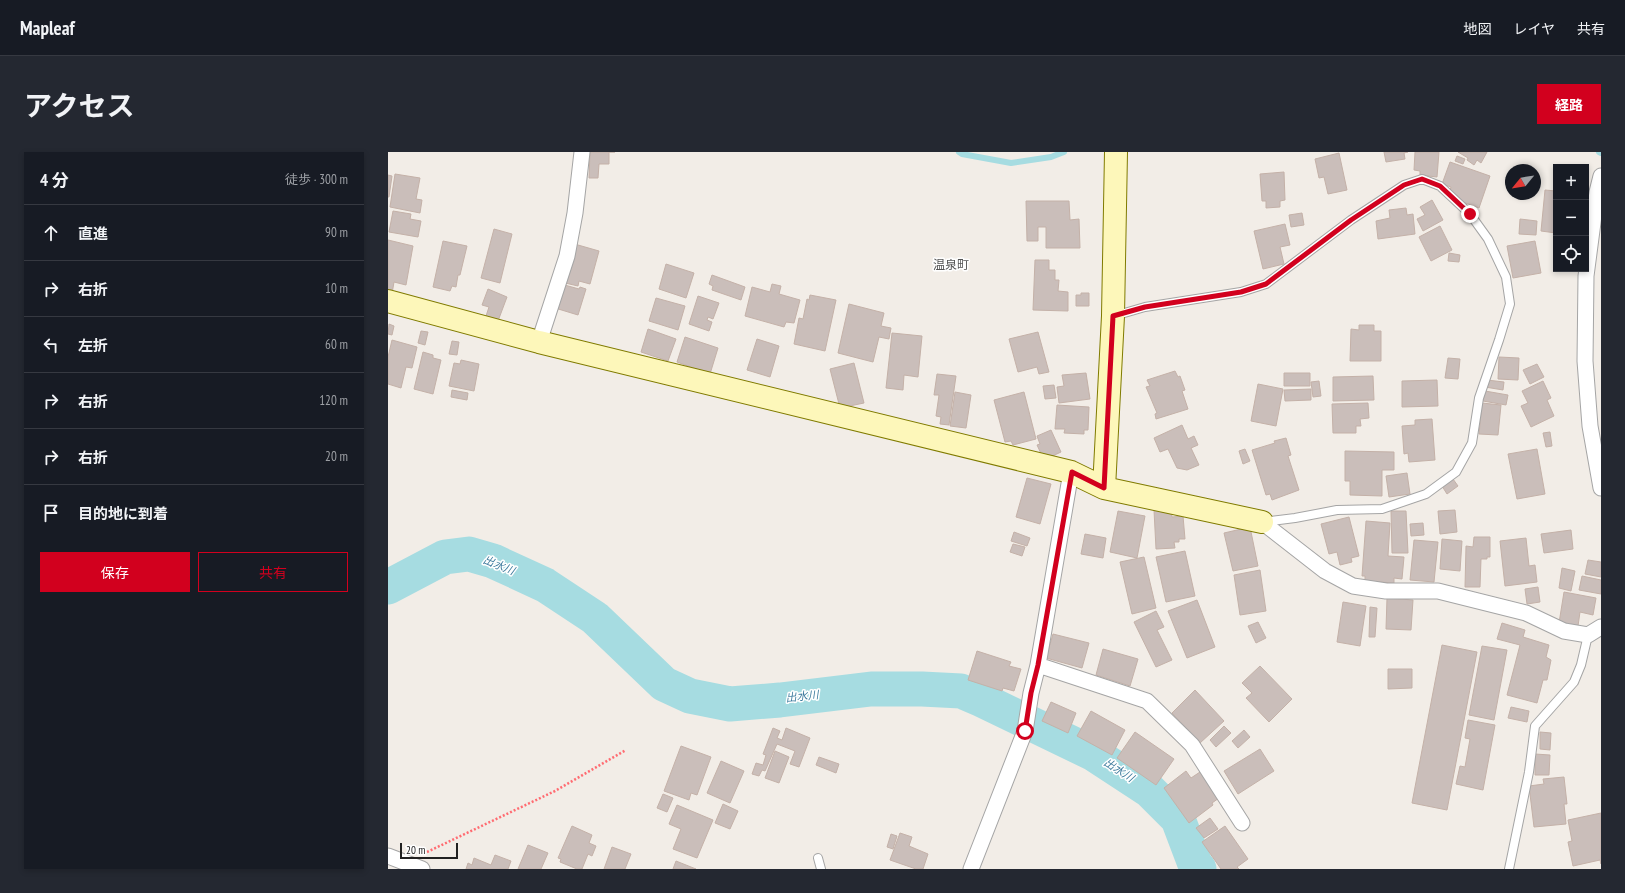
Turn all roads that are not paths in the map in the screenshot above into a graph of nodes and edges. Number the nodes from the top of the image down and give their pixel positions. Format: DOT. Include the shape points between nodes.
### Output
graph roads {
  1 [pos="582,152"];
  2 [pos="1116,152"];
  3 [pos="1601,176"];
  4 [pos="388,301"];
  5 [pos="1113,316"];
  6 [pos="539,342"];
  7 [pos="1072,472"];
  8 [pos="1104,488"];
  9 [pos="1601,488"];
  10 [pos="1262,522"];
  11 [pos="1601,627"];
  12 [pos="1588,635"];
  13 [pos="1038,665"];
  14 [pos="1242,823"];
  15 [pos="388,856"];
  16 [pos="818,858"];
  17 [pos="422,869"];
  18 [pos="821,869"];
  19 [pos="971,869"];
  20 [pos="1509,869"];
  1 -- 6 [label="street" via="567,256"];
  2 -- 5 [label="street"];
  3 -- 9 [label="street" via="1586,276 1585,361 1590,426"];
  4 -- 6 [label="street"];
  5 -- 8 [label="street"];
  5 -- 10 [label="lane" via="1145,307 1241,292 1266,284 1351,220 1404,185 1422,179 1440,186 1470,214 1488,239 1506,277 1510,304 1479,398 1472,443 1456,472 1426,494 1382,509 1337,510"];
  6 -- 7 [label="street"];
  7 -- 8 [label="street"];
  7 -- 13 [label="street"];
  8 -- 10 [label="street"];
  10 -- 12 [label="street" via="1325,571 1353,586 1386,592 1438,591 1526,613 1564,631"];
  11 -- 12 [label="street"];
  12 -- 20 [label="lane" via="1574,682 1535,726 1528,779"];
  13 -- 14 [label="street" via="1147,701 1192,745"];
  13 -- 19 [label="street" via="1025,731"];
  15 -- 17 [label="street"];
  16 -- 18 [label="lane"];
}
